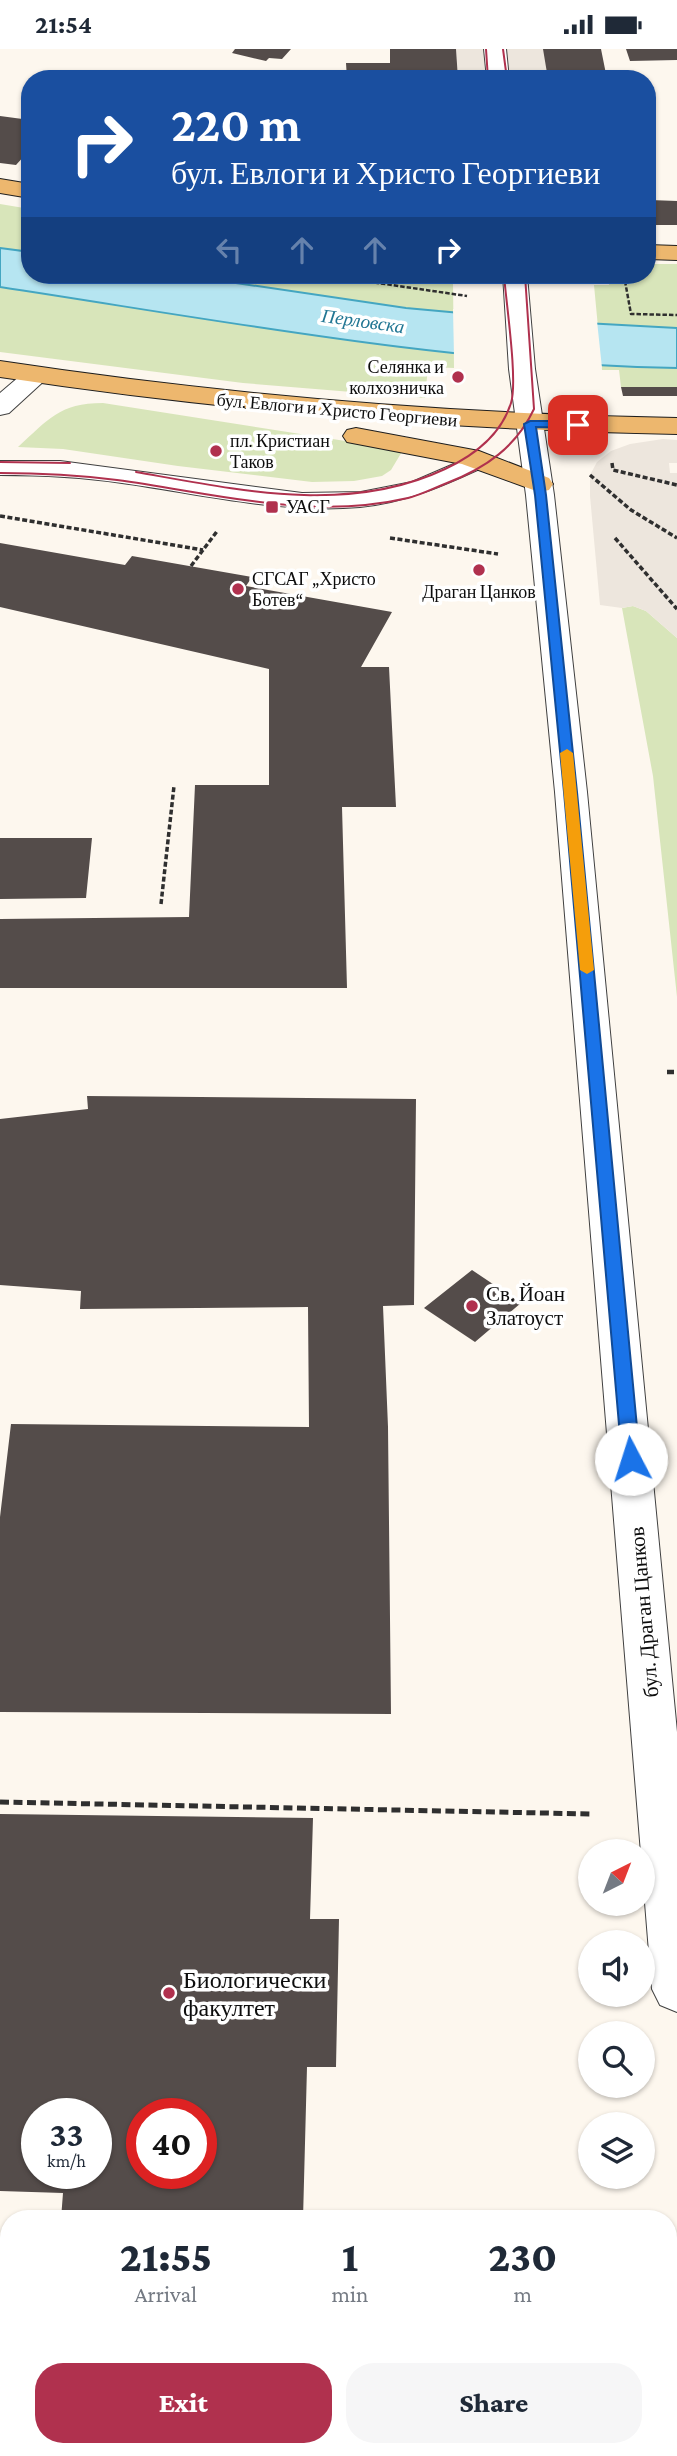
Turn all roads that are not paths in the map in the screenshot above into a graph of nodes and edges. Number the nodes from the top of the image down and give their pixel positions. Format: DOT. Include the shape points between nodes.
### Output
graph roads {
  1 [pos="495,49"];
  2 [pos="497,70"];
  3 [pos="0,186"];
  4 [pos="21,190"];
  5 [pos="656,253"];
  6 [pos="677,253"];
  7 [pos="515,284"];
  8 [pos="0,369"];
  9 [pos="36,375"];
  10 [pos="141,391"];
  11 [pos="0,407"];
  12 [pos="530,424"];
  13 [pos="677,426"];
  14 [pos="477,461"];
  15 [pos="0,468"];
  16 [pos="539,484"];
  17 [pos="666,1727"];
  18 [pos="677,1989"];
  1 -- 2 [label="street"];
  3 -- 4 [label="main road"];
  5 -- 6 [label="main road"];
  7 -- 12 [label="street, бул. Драган Цанков"];
  8 -- 9 [label="main road, бул. Евлоги и Христо Георгиеви"];
  9 -- 10 [label="main road, бул. Евлоги и Христо Георгиеви"];
  9 -- 11 [label="street"];
  10 -- 12 [label="main road, бул. Евлоги и Христо Георгиеви" via="260,405"];
  10 -- 14 [label="main road" via="265,421 439,450"];
  12 -- 13 [label="main road, бул. Евлоги и Христо Георгиеви"];
  12 -- 16 [label="street, бул. Драган Цанков"];
  14 -- 15 [label="lane" via="416,488 305,503 90,470"];
  14 -- 16 [label="main road"];
  16 -- 17 [label="street, бул. Драган Цанков"];
  17 -- 18 [label="street, бул. Драган Цанков"];
}
